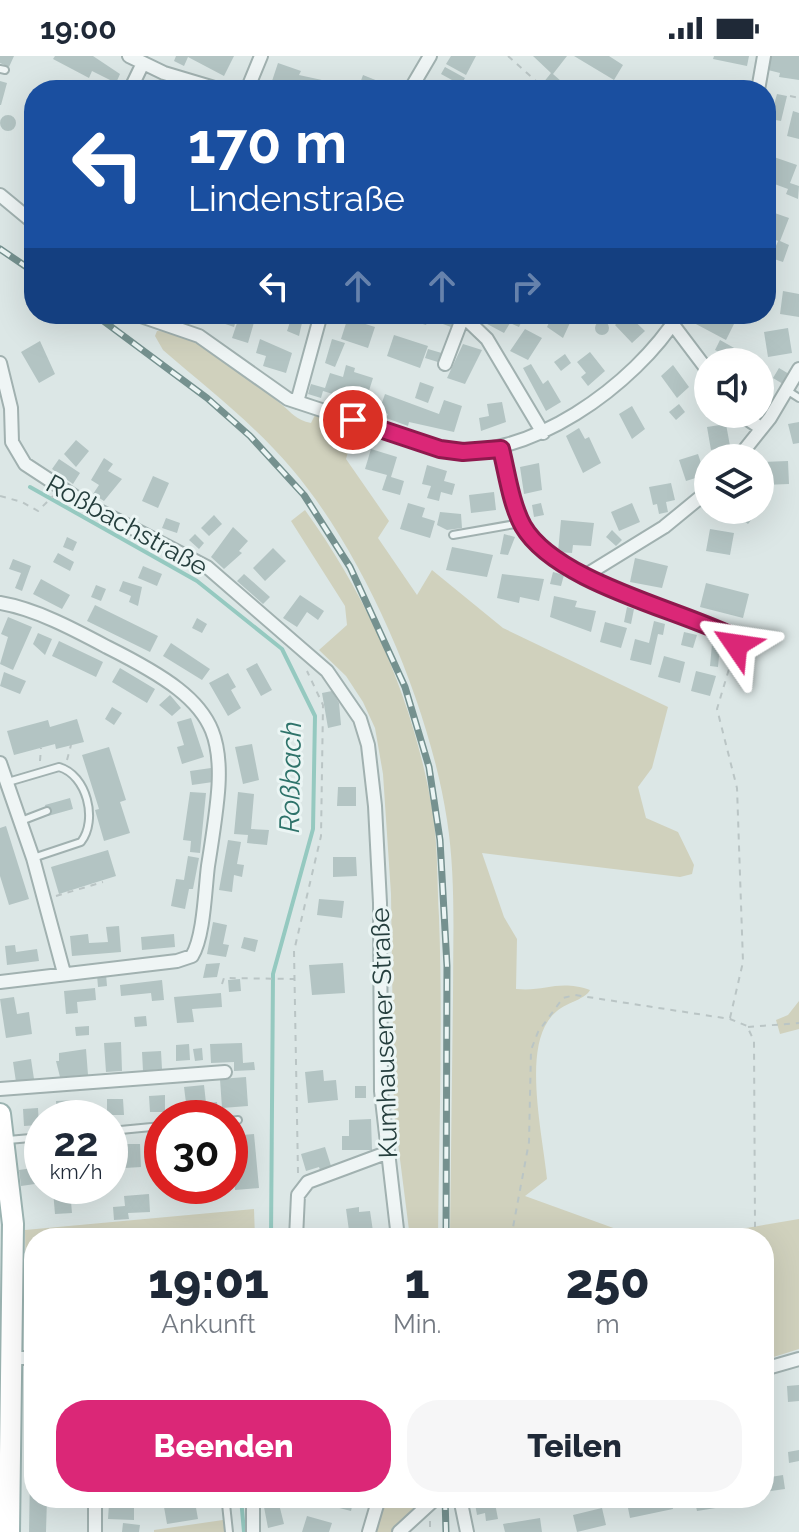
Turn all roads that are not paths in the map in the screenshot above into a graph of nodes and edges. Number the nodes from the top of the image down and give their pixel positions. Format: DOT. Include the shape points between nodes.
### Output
graph roads {
  1 [pos="129,56"];
  2 [pos="261,56"];
  3 [pos="430,56"];
  4 [pos="764,56"];
  5 [pos="143,63"];
  6 [pos="135,80"];
  7 [pos="192,80"];
  8 [pos="251,80"];
  9 [pos="416,80"];
  10 [pos="760,80"];
  11 [pos="0,195"];
  12 [pos="24,215"];
  13 [pos="162,324"];
  14 [pos="177,324"];
  15 [pos="318,324"];
  16 [pos="460,324"];
  17 [pos="472,324"];
  18 [pos="666,324"];
  19 [pos="677,324"];
  20 [pos="176,329"];
  21 [pos="694,350"];
  22 [pos="0,363"];
  23 [pos="445,364"];
  24 [pos="799,369"];
  25 [pos="793,395"];
  26 [pos="297,402"];
  27 [pos="774,415"];
  28 [pos="761,428"];
  29 [pos="543,433"];
  30 [pos="749,444"];
  31 [pos="501,449"];
  32 [pos="694,502"];
  33 [pos="521,523"];
  34 [pos="453,535"];
  35 [pos="586,575"];
  36 [pos="0,603"];
  37 [pos="736,645"];
  38 [pos="0,763"];
  39 [pos="8,782"];
  40 [pos="47,811"];
  41 [pos="21,821"];
  42 [pos="376,827"];
  43 [pos="33,858"];
  44 [pos="64,973"];
  45 [pos="0,982"];
  46 [pos="225,1072"];
  47 [pos="0,1089"];
  48 [pos="0,1114"];
  49 [pos="24,1138"];
  50 [pos="4,1140"];
  51 [pos="386,1153"];
  52 [pos="296,1228"];
  53 [pos="397,1228"];
  54 [pos="12,1358"];
  55 [pos="24,1358"];
  56 [pos="799,1359"];
  57 [pos="774,1366"];
  58 [pos="95,1508"];
  59 [pos="226,1508"];
  60 [pos="253,1508"];
  61 [pos="376,1508"];
  62 [pos="425,1508"];
  63 [pos="462,1508"];
  64 [pos="9,1532"];
  65 [pos="95,1532"];
  66 [pos="229,1532"];
  67 [pos="253,1532"];
  68 [pos="369,1532"];
  69 [pos="399,1532"];
  70 [pos="467,1532"];
  1 -- 5 [label="street"];
  2 -- 8 [label="street"];
  3 -- 9 [label="street"];
  4 -- 10 [label="street"];
  5 -- 6 [label="street"];
  5 -- 7 [label="street"];
  11 -- 12 [label="street"];
  13 -- 20 [label="street"];
  14 -- 20 [label="street"];
  15 -- 26 [label="street"];
  16 -- 23 [label="street"];
  17 -- 29 [label="street" via="487,339"];
  18 -- 29 [label="street" via="622,379"];
  19 -- 21 [label="street"];
  20 -- 26 [label="street" via="199,336"];
  22 -- 42 [label="street, Roßbachstraße" via="11,408 12,442 25,464 86,504 207,567 327,671 364,729"];
  24 -- 25 [label="street"];
  25 -- 27 [label="street"];
  26 -- 31 [label="street" via="440,449"];
  28 -- 30 [label="street"];
  29 -- 31 [label="street"];
  31 -- 33 [label="street"];
  32 -- 35 [label="street"];
  33 -- 34 [label="lane"];
  33 -- 35 [label="street" via="548,553"];
  35 -- 37 [label="street" via="718,629"];
  36 -- 44 [label="street" via="151,668 193,698 218,749 217,814 192,956"];
  38 -- 39 [label="street"];
  39 -- 41 [label="street"];
  39 -- 43 [label="lane" via="64,768 81,787 90,816 88,833 77,845"];
  40 -- 41 [label="lane"];
  41 -- 43 [label="street"];
  42 -- 51 [label="street, Kumhausener Straße"];
  43 -- 44 [label="street"];
  44 -- 45 [label="street"];
  46 -- 47 [label="street"];
  48 -- 50 [label="main road"];
  49 -- 50 [label="lane"];
  50 -- 54 [label="main road" via="13,1224"];
  51 -- 52 [label="street" via="308,1182 298,1195"];
  51 -- 53 [label="street, Kumhausener Straße"];
  54 -- 55 [label="street"];
  54 -- 64 [label="main road"];
  56 -- 57 [label="street"];
  58 -- 65 [label="street"];
  59 -- 66 [label="lane"];
  60 -- 67 [label="street"];
  61 -- 68 [label="street"];
  62 -- 69 [label="street"];
  63 -- 70 [label="street"];
}
